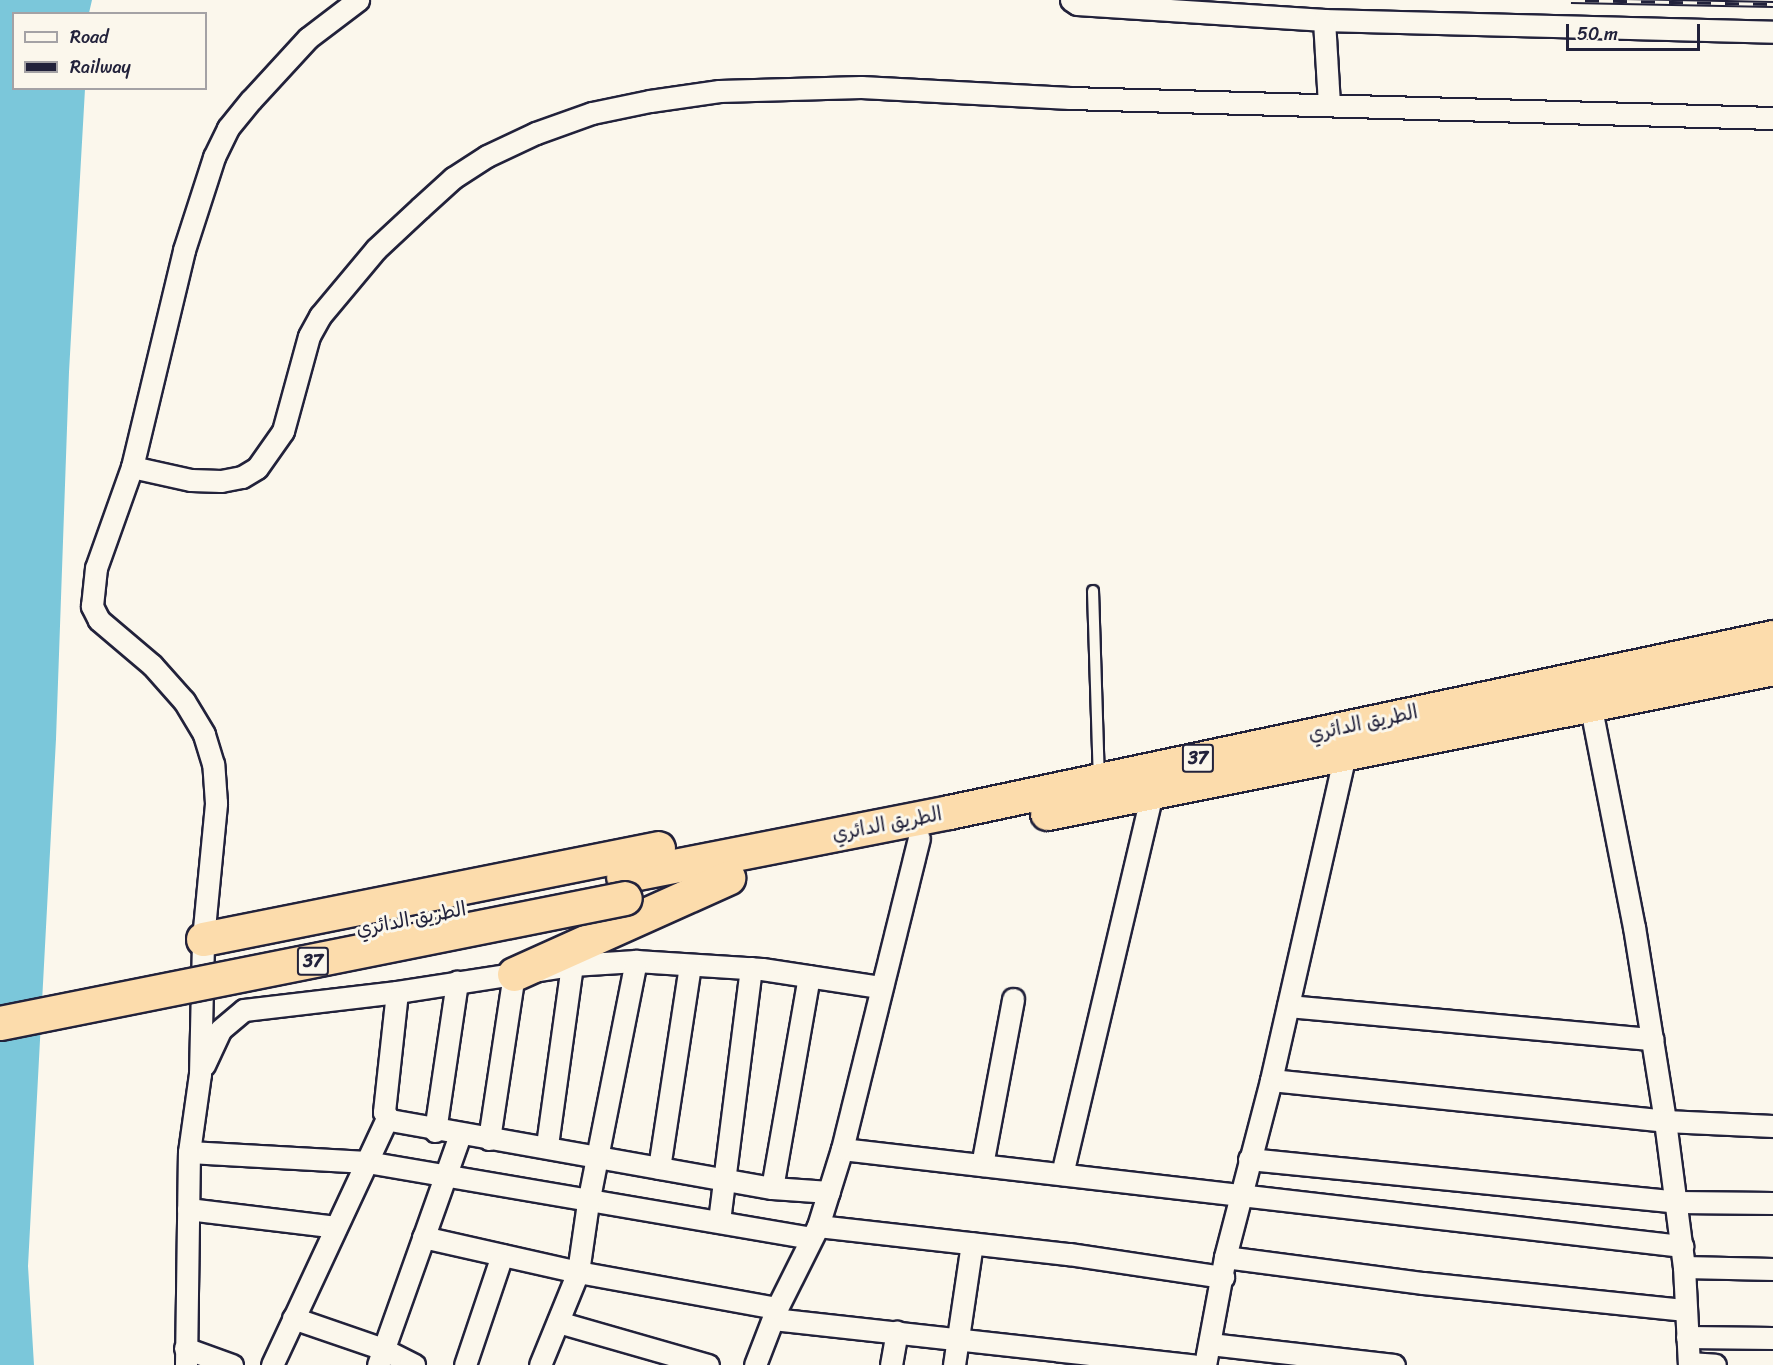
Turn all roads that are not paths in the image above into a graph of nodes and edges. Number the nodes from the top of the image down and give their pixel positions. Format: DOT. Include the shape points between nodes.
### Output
graph roads {
  1 [pos="358,0"];
  2 [pos="1071,0"];
  3 [pos="1324,20"];
  4 [pos="1773,32"];
  5 [pos="1329,104"];
  6 [pos="1773,118"];
  7 [pos="132,467"];
  8 [pos="1093,591"];
  9 [pos="1773,637"];
  10 [pos="1773,668"];
  11 [pos="1588,690"];
  12 [pos="1345,754"];
  13 [pos="1099,779"];
  14 [pos="1152,793"];
  15 [pos="920,838"];
  16 [pos="729,866"];
  17 [pos="624,887"];
  18 [pos="203,939"];
  19 [pos="636,962"];
  20 [pos="690,964"];
  21 [pos="572,965"];
  22 [pos="751,968"];
  23 [pos="514,974"];
  24 [pos="809,976"];
  25 [pos="457,982"];
  26 [pos="880,987"];
  27 [pos="397,992"];
  28 [pos="1013,999"];
  29 [pos="0,1001"];
  30 [pos="1288,1006"];
  31 [pos="0,1023"];
  32 [pos="1653,1039"];
  33 [pos="200,1074"];
  34 [pos="1271,1080"];
  35 [pos="387,1118"];
  36 [pos="1665,1121"];
  37 [pos="1773,1126"];
  38 [pos="435,1131"];
  39 [pos="460,1135"];
  40 [pos="489,1139"];
  41 [pos="547,1145"];
  42 [pos="842,1149"];
  43 [pos="189,1152"];
  44 [pos="597,1157"];
  45 [pos="1249,1159"];
  46 [pos="367,1162"];
  47 [pos="982,1165"];
  48 [pos="659,1168"];
  49 [pos="1062,1174"];
  50 [pos="445,1177"];
  51 [pos="724,1179"];
  52 [pos="772,1188"];
  53 [pos="829,1192"];
  54 [pos="1241,1193"];
  55 [pos="1677,1202"];
  56 [pos="588,1203"];
  57 [pos="1773,1203"];
  58 [pos="188,1209"];
  59 [pos="719,1221"];
  60 [pos="336,1227"];
  61 [pos="814,1232"];
  62 [pos="423,1237"];
  63 [pos="972,1243"];
  64 [pos="502,1255"];
  65 [pos="1683,1257"];
  66 [pos="1224,1267"];
  67 [pos="1773,1269"];
  68 [pos="578,1272"];
  69 [pos="1686,1310"];
  70 [pos="775,1313"];
  71 [pos="293,1318"];
  72 [pos="558,1322"];
  73 [pos="897,1332"];
  74 [pos="1688,1337"];
  75 [pos="957,1338"];
  76 [pos="1773,1338"];
  77 [pos="1210,1344"];
  78 [pos="185,1357"];
  79 [pos="380,1357"];
  80 [pos="761,1364"];
  81 [pos="1689,1364"];
  82 [pos="232,1365"];
  83 [pos="272,1365"];
  84 [pos="414,1365"];
  85 [pos="465,1365"];
  86 [pos="540,1365"];
  87 [pos="708,1365"];
  88 [pos="891,1365"];
  89 [pos="954,1365"];
  90 [pos="1193,1365"];
  91 [pos="1205,1365"];
  92 [pos="1394,1365"];
  93 [pos="1715,1365"];
  1 -- 7 [label="street" via="308,38 228,128 183,250"];
  2 -- 3 [label="street" via="1077,4"];
  3 -- 4 [label="street"];
  3 -- 5 [label="street"];
  5 -- 6 [label="street"];
  5 -- 7 [label="street" via="787,87 719,91 592,114 536,133 487,156 453,178 376,249 320,316 309,336 283,431 256,468 242,477 221,481 190,480"];
  7 -- 18 [label="street" via="96,568 92,606 99,620 152,664 184,701 204,734 213,764 216,803"];
  8 -- 13 [label="lane"];
  9 -- 11 [label="highway, الطريق الدائري / 37"];
  10 -- 11 [label="highway, الطريق الدائري / 37"];
  11 -- 12 [label="highway, الطريق الدائري / 37"];
  11 -- 13 [label="highway, الطريق الدائري / 37"];
  11 -- 32 [label="street"];
  12 -- 14 [label="highway, الطريق الدائري / 37"];
  12 -- 30 [label="street"];
  13 -- 16 [label="highway, الطريق الدائري / 37"];
  14 -- 15 [label="highway, الطريق الدائري / 37"];
  14 -- 49 [label="street"];
  15 -- 16 [label="highway, الطريق الدائري / 37"];
  15 -- 26 [label="street"];
  16 -- 17 [label="highway, الطريق الدائري / 37"];
  16 -- 18 [label="highway" via="691,846 627,852"];
  16 -- 23 [label="highway"];
  17 -- 29 [label="highway, الطريق الدائري / 37"];
  17 -- 31 [label="highway, الطريق الدائري / 37, bridge"];
  18 -- 33 [label="street"];
  19 -- 20 [label="street"];
  19 -- 21 [label="street"];
  19 -- 44 [label="street"];
  20 -- 22 [label="street"];
  20 -- 48 [label="street"];
  21 -- 23 [label="street"];
  21 -- 41 [label="street"];
  22 -- 24 [label="street"];
  22 -- 51 [label="street"];
  23 -- 25 [label="street"];
  23 -- 40 [label="street"];
  24 -- 26 [label="street"];
  24 -- 52 [label="street"];
  25 -- 27 [label="street"];
  25 -- 38 [label="street"];
  26 -- 42 [label="street"];
  27 -- 33 [label="street" via="244,1010 220,1030"];
  27 -- 35 [label="street"];
  28 -- 47 [label="street"];
  30 -- 32 [label="street"];
  30 -- 34 [label="street"];
  32 -- 36 [label="street"];
  33 -- 43 [label="street"];
  34 -- 36 [label="street"];
  34 -- 45 [label="street"];
  35 -- 38 [label="street"];
  35 -- 46 [label="street"];
  36 -- 37 [label="street"];
  36 -- 55 [label="street"];
  38 -- 39 [label="street"];
  39 -- 40 [label="street"];
  39 -- 50 [label="street"];
  40 -- 41 [label="street"];
  41 -- 44 [label="street"];
  42 -- 47 [label="street"];
  42 -- 53 [label="street"];
  43 -- 46 [label="street"];
  43 -- 58 [label="street"];
  44 -- 48 [label="street"];
  44 -- 56 [label="street"];
  45 -- 54 [label="street"];
  45 -- 55 [label="street"];
  46 -- 50 [label="street"];
  46 -- 60 [label="street"];
  47 -- 49 [label="street"];
  48 -- 51 [label="street"];
  49 -- 54 [label="street"];
  50 -- 56 [label="street"];
  50 -- 62 [label="street"];
  51 -- 52 [label="street"];
  51 -- 59 [label="street"];
  52 -- 53 [label="street"];
  53 -- 61 [label="street"];
  54 -- 65 [label="street"];
  54 -- 66 [label="street"];
  55 -- 57 [label="street"];
  55 -- 65 [label="street"];
  56 -- 59 [label="street"];
  56 -- 68 [label="street"];
  58 -- 60 [label="street"];
  58 -- 78 [label="street"];
  59 -- 61 [label="street"];
  60 -- 71 [label="street"];
  61 -- 63 [label="street"];
  61 -- 70 [label="street"];
  62 -- 64 [label="street"];
  62 -- 79 [label="street"];
  63 -- 66 [label="street"];
  63 -- 75 [label="street"];
  64 -- 68 [label="street"];
  64 -- 85 [label="street"];
  65 -- 67 [label="street"];
  65 -- 69 [label="street"];
  66 -- 69 [label="street"];
  66 -- 77 [label="street"];
  68 -- 70 [label="street"];
  68 -- 72 [label="street"];
  69 -- 74 [label="street"];
  70 -- 73 [label="street"];
  70 -- 80 [label="street"];
  71 -- 79 [label="street"];
  71 -- 83 [label="street"];
  72 -- 86 [label="street"];
  72 -- 87 [label="street"];
  73 -- 75 [label="street"];
  73 -- 88 [label="street"];
  74 -- 76 [label="street"];
  74 -- 81 [label="street"];
  75 -- 89 [label="street"];
  75 -- 90 [label="street"];
  77 -- 91 [label="street"];
  77 -- 92 [label="street"];
  78 -- 82 [label="street"];
  79 -- 84 [label="street"];
  81 -- 93 [label="street"];
}
